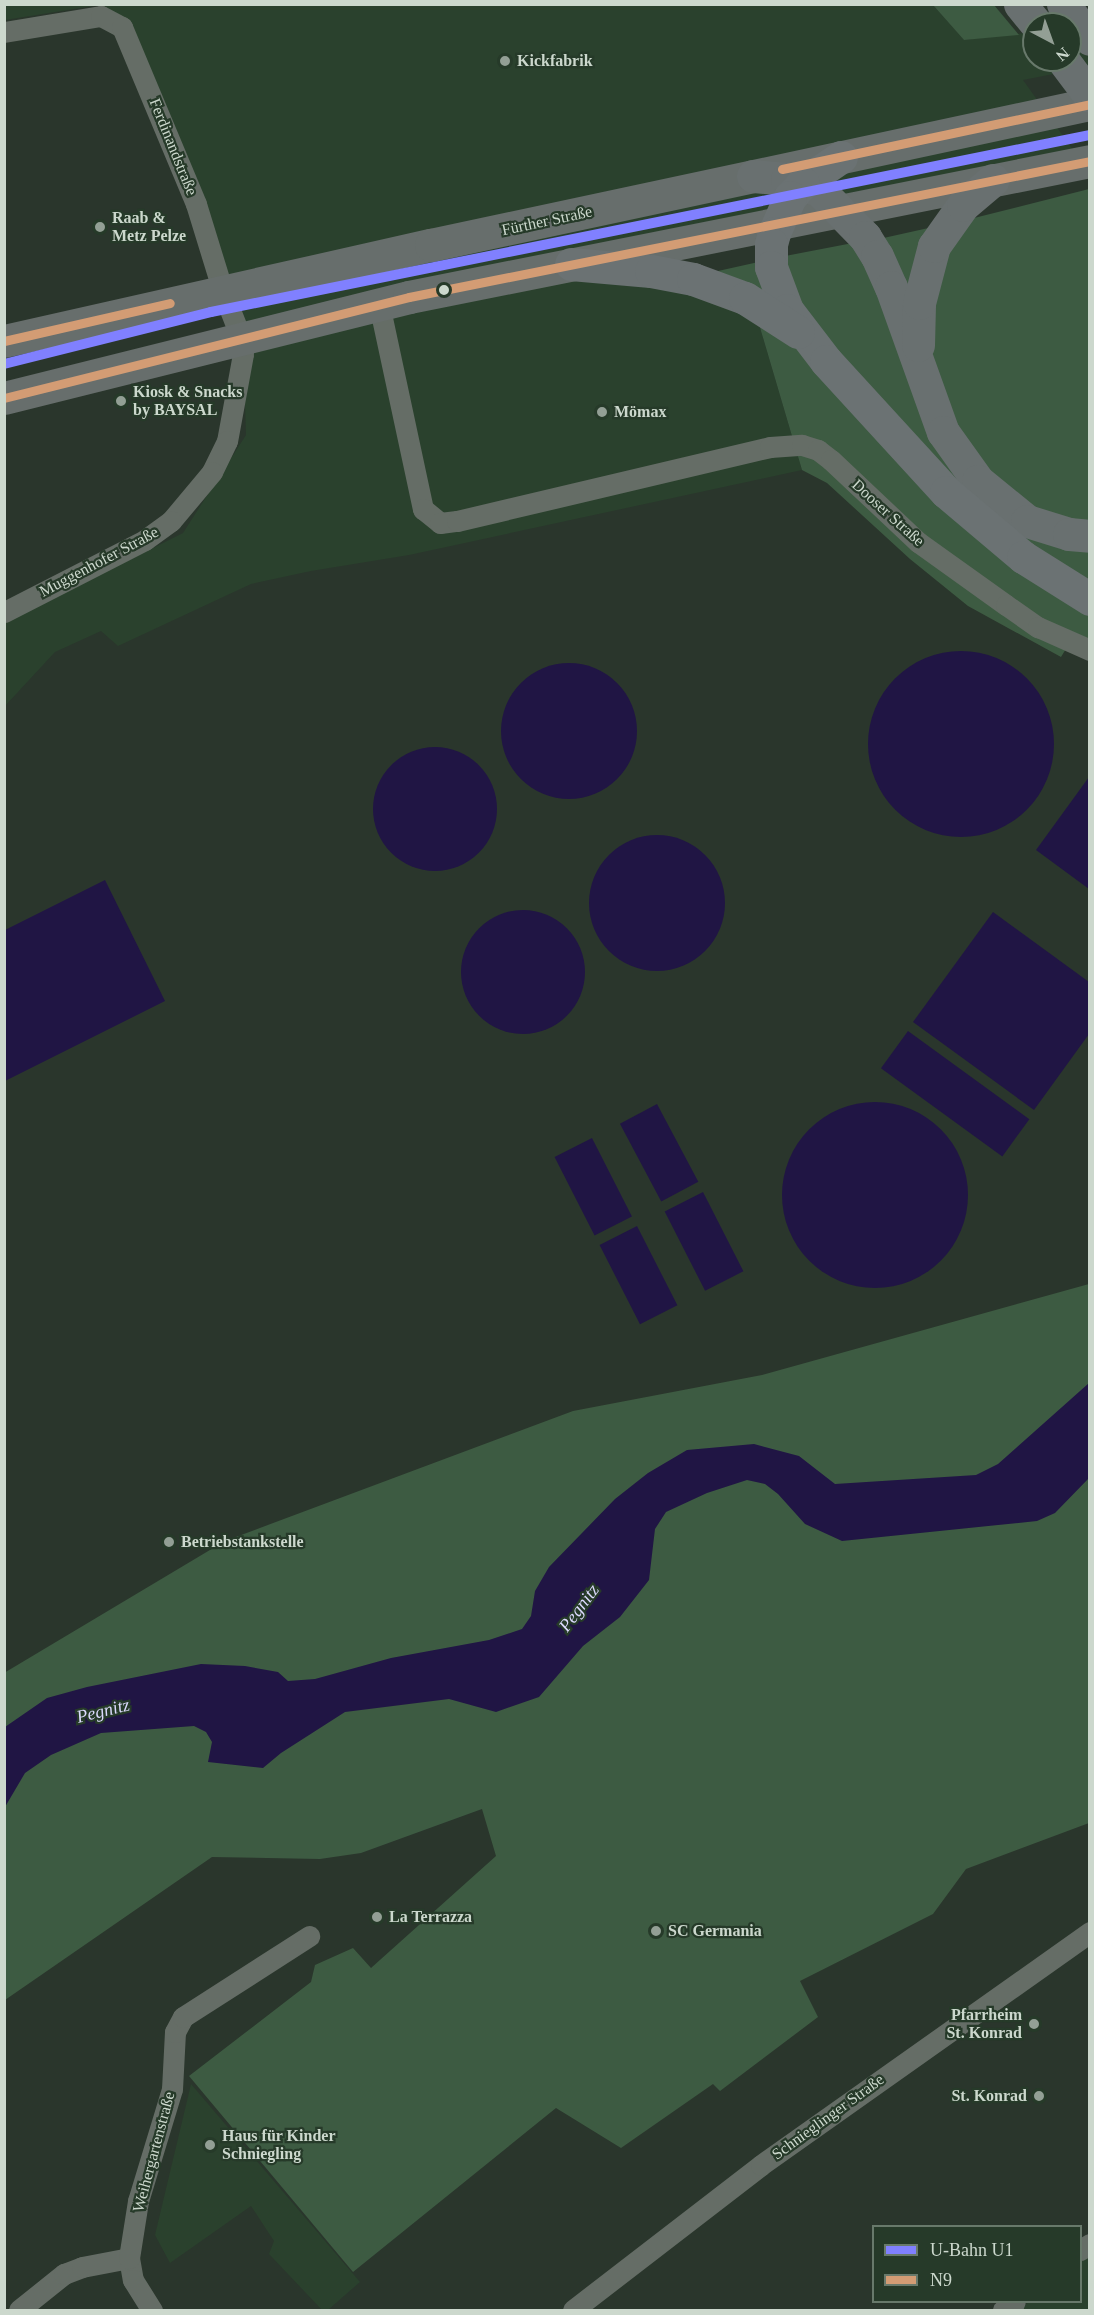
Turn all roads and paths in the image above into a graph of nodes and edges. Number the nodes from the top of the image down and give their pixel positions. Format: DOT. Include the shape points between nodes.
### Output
graph roads {
  1 [pos="1063,4"];
  2 [pos="4,32"];
  3 [pos="1089,39"];
  4 [pos="1072,72"];
  5 [pos="1089,96"];
  6 [pos="1089,104"];
  7 [pos="841,157"];
  8 [pos="1087,162"];
  9 [pos="753,176"];
  10 [pos="993,180"];
  11 [pos="803,183"];
  12 [pos="841,211"];
  13 [pos="777,224"];
  14 [pos="571,264"];
  15 [pos="294,276"];
  16 [pos="223,291"];
  17 [pos="380,304"];
  18 [pos="149,308"];
  19 [pos="305,322"];
  20 [pos="6,336"];
  21 [pos="806,337"];
  22 [pos="241,338"];
  23 [pos="156,359"];
  24 [pos="923,379"];
  25 [pos="4,398"];
  26 [pos="1089,536"];
  27 [pos="1089,599"];
  28 [pos="4,612"];
  29 [pos="1089,650"];
  30 [pos="1089,1932"];
  31 [pos="309,1936"];
  32 [pos="129,2258"];
  33 [pos="19,2310"];
  34 [pos="152,2310"];
  35 [pos="573,2310"];
  1 -- 3 [label="highway"];
  2 -- 16 [label="street, Ferdinandstraße" via="101,16 122,27 196,204"];
  4 -- 5 [label="highway"];
  6 -- 7 [label="main road, Fürther Straße"];
  7 -- 9 [label="main road, Fürther Straße"];
  7 -- 11 [label="highway"];
  8 -- 10 [label="main road"];
  9 -- 11 [label="highway"];
  9 -- 15 [label="main road, Fürther Straße"];
  10 -- 12 [label="main road"];
  10 -- 24 [label="highway" via="954,214 929,259 917,321"];
  11 -- 12 [label="highway" via="819,190"];
  11 -- 13 [label="highway" via="790,197"];
  12 -- 13 [label="main road"];
  12 -- 24 [label="highway" via="877,256"];
  13 -- 14 [label="main road"];
  13 -- 21 [label="highway" via="771,244 775,281 787,310"];
  14 -- 17 [label="main road"];
  14 -- 21 [label="highway" via="651,271 708,283 745,298"];
  15 -- 16 [label="main road, Fürther Straße"];
  15 -- 19 [label="main road" via="285,292 285,304 292,316"];
  16 -- 18 [label="main road, Fürther Straße"];
  16 -- 22 [label="street, Ferdinandstraße"];
  17 -- 19 [label="main road"];
  17 -- 29 [label="street, Dooser Straße" via="423,509 440,523 770,447 802,445 831,460 918,542 997,599 1038,627"];
  18 -- 20 [label="main road, Fürther Straße"];
  18 -- 23 [label="main road" via="161,319 165,330 165,343"];
  19 -- 22 [label="main road"];
  21 -- 27 [label="highway" via="911,456 973,517 1023,557"];
  22 -- 23 [label="main road"];
  22 -- 28 [label="street, Muggenhofer Straße" via="242,370 227,441 212,472 192,498 171,521 145,540"];
  23 -- 25 [label="main road"];
  24 -- 26 [label="highway" via="948,442 986,489 1027,521"];
  30 -- 35 [label="street, Schnieglinger Straße" via="761,2165"];
  31 -- 32 [label="street, Weihergartenstraße" via="183,2018 175,2032 172,2089 138,2201"];
  32 -- 33 [label="street" via="64,2274"];
  32 -- 34 [label="street, Weihergartenstraße" via="133,2280"];
}
